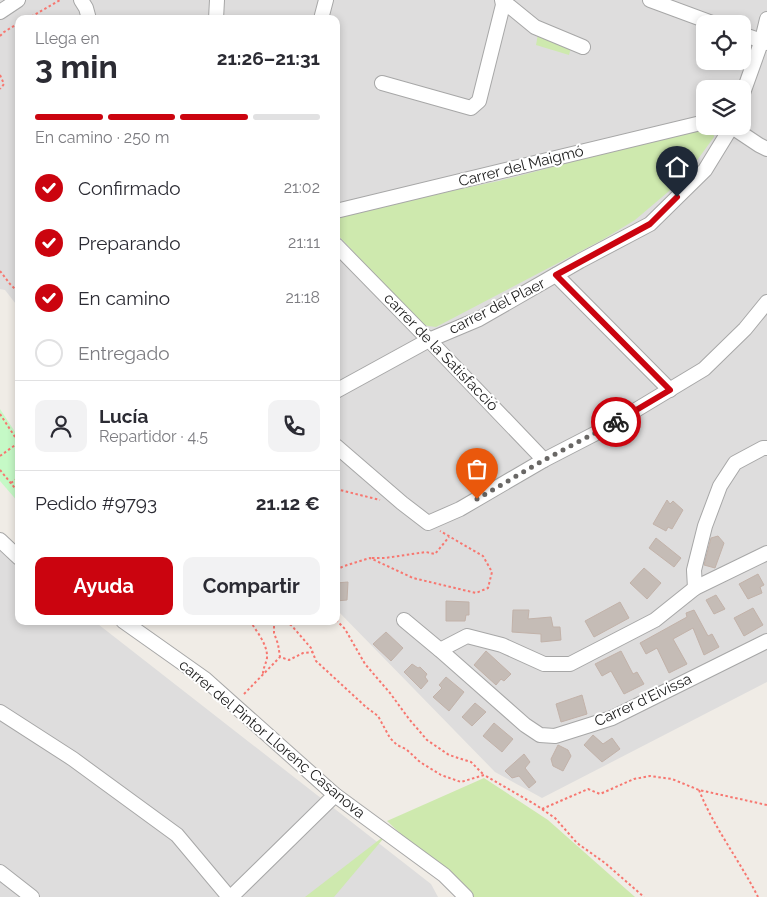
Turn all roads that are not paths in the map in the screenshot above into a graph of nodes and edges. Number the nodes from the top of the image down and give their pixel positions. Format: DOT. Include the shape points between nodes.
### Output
graph roads {
  1 [pos="18,0"];
  2 [pos="80,0"];
  3 [pos="216,0"];
  4 [pos="326,0"];
  5 [pos="503,0"];
  6 [pos="650,0"];
  7 [pos="0,12"];
  8 [pos="88,15"];
  9 [pos="216,15"];
  10 [pos="322,15"];
  11 [pos="696,17"];
  12 [pos="767,19"];
  13 [pos="751,37"];
  14 [pos="764,42"];
  15 [pos="584,47"];
  16 [pos="749,80"];
  17 [pos="382,83"];
  18 [pos="696,124"];
  19 [pos="727,135"];
  20 [pos="743,135"];
  21 [pos="767,149"];
  22 [pos="340,209"];
  23 [pos="340,249"];
  24 [pos="556,275"];
  25 [pos="767,302"];
  26 [pos="429,340"];
  27 [pos="340,389"];
  28 [pos="670,390"];
  29 [pos="767,448"];
  30 [pos="340,449"];
  31 [pos="544,460"];
  32 [pos="0,540"];
  33 [pos="767,553"];
  34 [pos="15,554"];
  35 [pos="695,588"];
  36 [pos="404,620"];
  37 [pos="129,625"];
  38 [pos="767,641"];
  39 [pos="440,650"];
  40 [pos="0,712"];
  41 [pos="335,796"];
  42 [pos="0,872"];
  43 [pos="32,897"];
  44 [pos="230,897"];
  45 [pos="466,897"];
  1 -- 7 [label="street"];
  2 -- 8 [label="street"];
  3 -- 9 [label="street"];
  4 -- 10 [label="street"];
  5 -- 15 [label="street" via="535,27"];
  5 -- 17 [label="street" via="479,101 471,108"];
  6 -- 11 [label="street"];
  12 -- 14 [label="street"];
  13 -- 14 [label="street"];
  14 -- 16 [label="street"];
  18 -- 22 [label="street, Carrer del Maigmó"];
  19 -- 24 [label="street, carrer del Plaer" via="705,170 650,224"];
  20 -- 21 [label="street"];
  23 -- 26 [label="street, carrer de la Satisfacció"];
  24 -- 26 [label="street, carrer del Plaer" via="479,319"];
  24 -- 28 [label="street"];
  25 -- 28 [label="street" via="704,369"];
  26 -- 27 [label="street, carrer del Plaer"];
  26 -- 31 [label="street, carrer de la Satisfacció"];
  28 -- 31 [label="street"];
  29 -- 35 [label="street" via="735,463 720,486 705,526 694,570"];
  30 -- 31 [label="street" via="428,523 460,509"];
  32 -- 34 [label="street"];
  33 -- 35 [label="street"];
  35 -- 39 [label="street" via="655,620 570,664 544,664 502,645 467,636"];
  36 -- 39 [label="street, Carrer d'Eivissa"];
  37 -- 41 [label="street, carrer del Pintor Llorenç Casanova" via="205,679"];
  38 -- 39 [label="street, Carrer d'Eivissa" via="612,718 555,736 540,735 525,725"];
  40 -- 44 [label="street" via="73,759 177,835"];
  41 -- 44 [label="street"];
  41 -- 45 [label="street, carrer del Pintor Llorenç Casanova" via="444,875"];
  42 -- 43 [label="street"];
}
